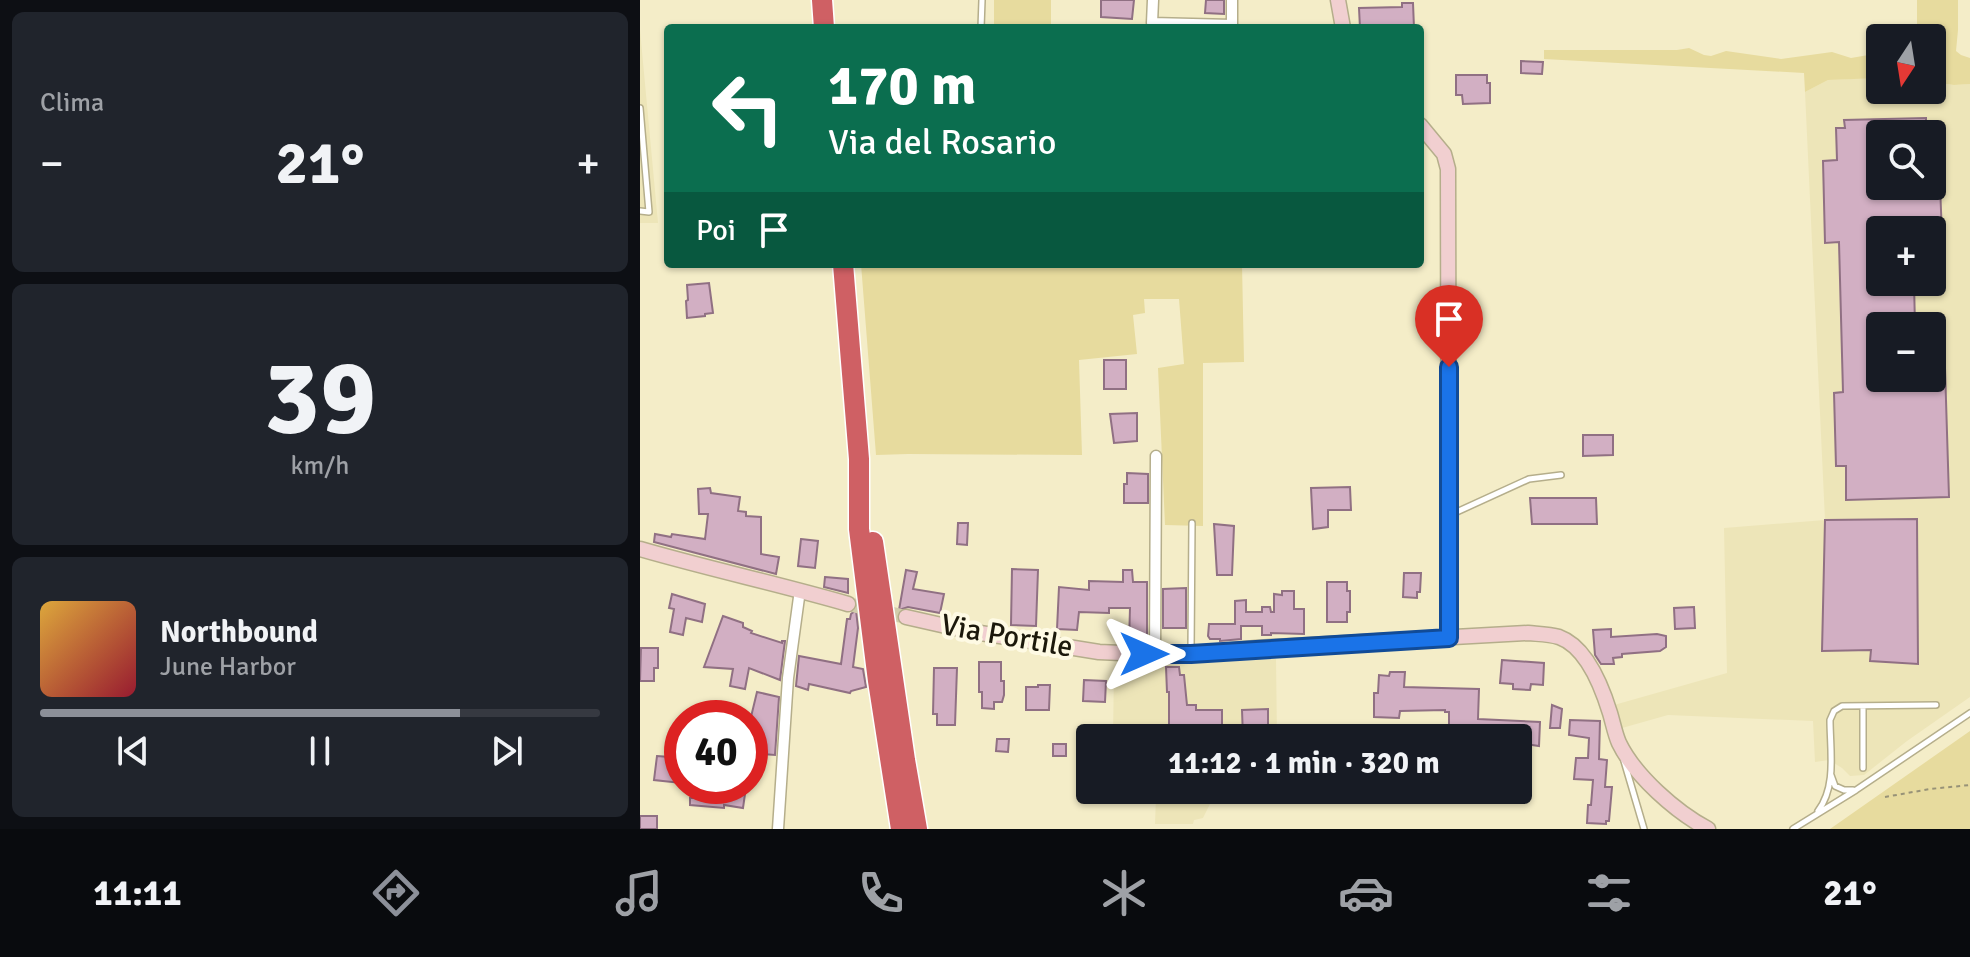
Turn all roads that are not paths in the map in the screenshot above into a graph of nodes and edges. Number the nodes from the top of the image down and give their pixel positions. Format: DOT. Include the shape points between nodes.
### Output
graph roads {
  1 [pos="822,0"];
  2 [pos="982,0"];
  3 [pos="1153,0"];
  4 [pos="1232,0"];
  5 [pos="1338,0"];
  6 [pos="824,24"];
  7 [pos="981,24"];
  8 [pos="1152,24"];
  9 [pos="1232,24"];
  10 [pos="1342,24"];
  11 [pos="640,108"];
  12 [pos="1424,130"];
  13 [pos="640,211"];
  14 [pos="843,268"];
  15 [pos="1156,456"];
  16 [pos="859,459"];
  17 [pos="1561,475"];
  18 [pos="1449,516"];
  19 [pos="1192,523"];
  20 [pos="640,549"];
  21 [pos="800,590"];
  22 [pos="848,604"];
  23 [pos="906,617"];
  24 [pos="1449,638"];
  25 [pos="1155,654"];
  26 [pos="1191,654"];
  27 [pos="1936,705"];
  28 [pos="1863,706"];
  29 [pos="1970,713"];
  30 [pos="1618,742"];
  31 [pos="1863,768"];
  32 [pos="1830,774"];
  33 [pos="1856,790"];
  34 [pos="1673,805"];
  35 [pos="1816,815"];
  36 [pos="778,829"];
  37 [pos="901,829"];
  38 [pos="917,829"];
  39 [pos="1644,829"];
  40 [pos="1682,829"];
  41 [pos="1708,829"];
  42 [pos="1793,829"];
  1 -- 6 [label="highway"];
  2 -- 7 [label="lane"];
  3 -- 8 [label="street"];
  4 -- 9 [label="street"];
  5 -- 10 [label="street"];
  11 -- 13 [label="lane" via="649,212"];
  12 -- 18 [label="street" via="1444,154 1448,169"];
  14 -- 16 [label="highway"];
  15 -- 25 [label="street"];
  16 -- 37 [label="highway" via="859,529"];
  16 -- 38 [label="highway"];
  17 -- 18 [label="lane" via="1529,479"];
  18 -- 24 [label="street"];
  19 -- 26 [label="lane"];
  20 -- 21 [label="street"];
  21 -- 22 [label="street"];
  21 -- 36 [label="street"];
  23 -- 25 [label="street, Via Portile" via="1099,652"];
  24 -- 26 [label="street, Via Portile"];
  24 -- 30 [label="street, Via Portile" via="1528,633 1569,643 1601,690"];
  25 -- 26 [label="street, Via Portile"];
  27 -- 28 [label="lane"];
  28 -- 31 [label="lane"];
  28 -- 32 [label="lane" via="1834,711"];
  29 -- 33 [label="lane"];
  30 -- 34 [label="street, Via Portile"];
  30 -- 39 [label="lane, Via Portile"];
  32 -- 33 [label="lane" via="1835,786"];
  32 -- 35 [label="lane" via="1830,789"];
  33 -- 35 [label="lane"];
  34 -- 40 [label="street, Via Portile"];
  34 -- 41 [label="street, Via Portile"];
  35 -- 42 [label="lane"];
}
